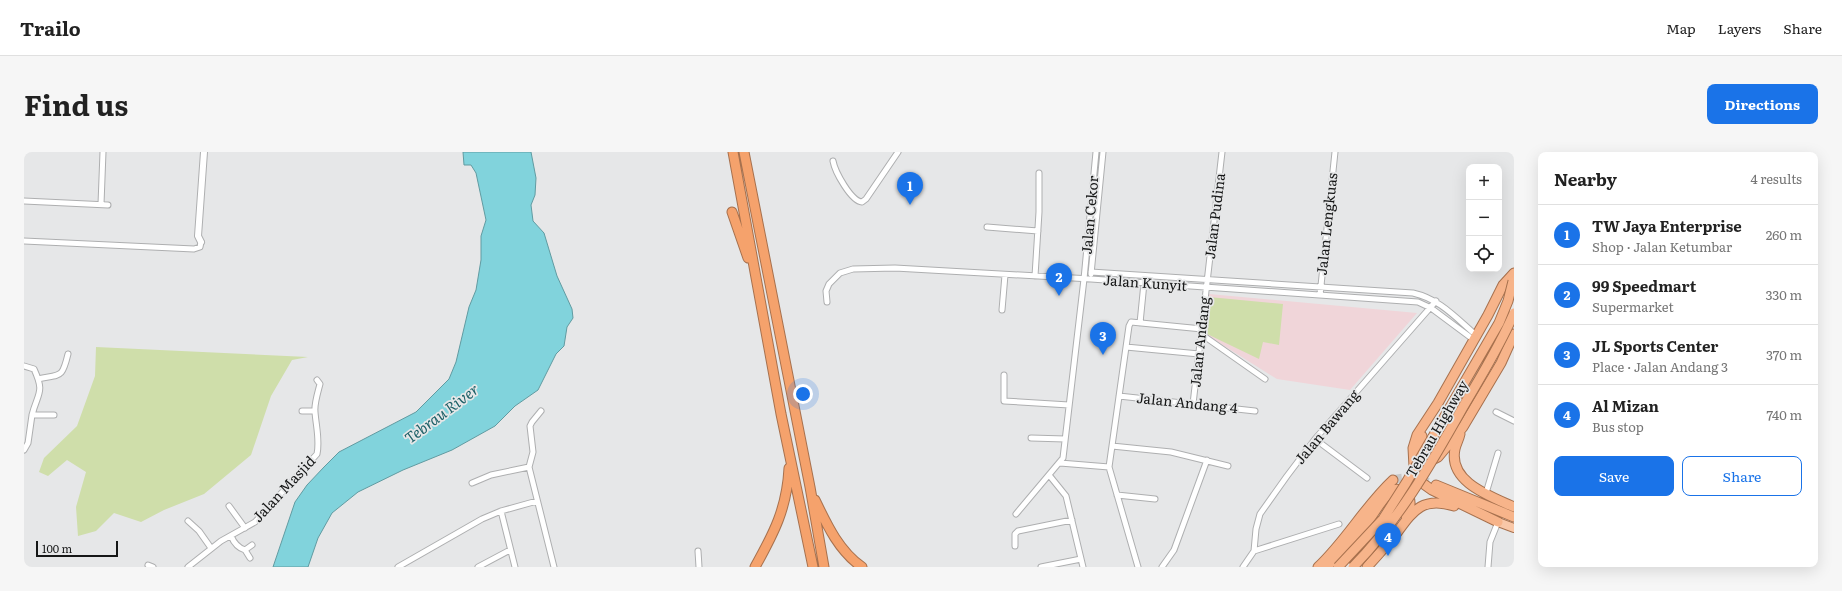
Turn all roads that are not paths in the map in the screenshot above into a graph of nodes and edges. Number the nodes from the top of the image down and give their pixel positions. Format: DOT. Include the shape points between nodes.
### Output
graph roads {
  1 [pos="104,152"];
  2 [pos="204,152"];
  3 [pos="733,152"];
  4 [pos="744,152"];
  5 [pos="898,152"];
  6 [pos="1096,152"];
  7 [pos="1103,152"];
  8 [pos="1222,152"];
  9 [pos="1335,152"];
  10 [pos="833,161"];
  11 [pos="1039,173"];
  12 [pos="24,201"];
  13 [pos="101,204"];
  14 [pos="108,205"];
  15 [pos="732,212"];
  16 [pos="987,227"];
  17 [pos="1038,231"];
  18 [pos="24,241"];
  19 [pos="201,242"];
  20 [pos="1092,260"];
  21 [pos="1091,272"];
  22 [pos="1103,273"];
  23 [pos="1005,274"];
  24 [pos="1035,276"];
  25 [pos="1514,277"];
  26 [pos="1084,279"];
  27 [pos="1091,279"];
  28 [pos="1207,280"];
  29 [pos="1144,283"];
  30 [pos="757,286"];
  31 [pos="1206,287"];
  32 [pos="1321,287"];
  33 [pos="1320,295"];
  34 [pos="1436,300"];
  35 [pos="827,302"];
  36 [pos="1431,308"];
  37 [pos="1002,310"];
  38 [pos="1514,313"];
  39 [pos="1140,323"];
  40 [pos="1201,331"];
  41 [pos="1514,334"];
  42 [pos="1475,338"];
  43 [pos="1126,347"];
  44 [pos="68,354"];
  45 [pos="1199,354"];
  46 [pos="24,366"];
  47 [pos="1004,375"];
  48 [pos="38,379"];
  49 [pos="1265,379"];
  50 [pos="317,380"];
  51 [pos="1119,396"];
  52 [pos="1193,404"];
  53 [pos="1069,405"];
  54 [pos="302,411"];
  55 [pos="315,411"];
  56 [pos="541,411"];
  57 [pos="1255,411"];
  58 [pos="1496,412"];
  59 [pos="32,415"];
  60 [pos="54,415"];
  61 [pos="1514,421"];
  62 [pos="1425,423"];
  63 [pos="1463,427"];
  64 [pos="1031,438"];
  65 [pos="1065,439"];
  66 [pos="1315,439"];
  67 [pos="1112,446"];
  68 [pos="24,450"];
  69 [pos="789,452"];
  70 [pos="1498,453"];
  71 [pos="1207,460"];
  72 [pos="1060,462"];
  73 [pos="1228,466"];
  74 [pos="529,467"];
  75 [pos="1109,467"];
  76 [pos="1049,475"];
  77 [pos="1367,478"];
  78 [pos="1393,480"];
  79 [pos="472,483"];
  80 [pos="1436,485"];
  81 [pos="810,487"];
  82 [pos="1486,493"];
  83 [pos="1117,495"];
  84 [pos="1155,499"];
  85 [pos="537,501"];
  86 [pos="229,506"];
  87 [pos="1514,507"];
  88 [pos="501,511"];
  89 [pos="1016,514"];
  90 [pos="1514,517"];
  91 [pos="1072,520"];
  92 [pos="188,521"];
  93 [pos="1498,522"];
  94 [pos="1339,524"];
  95 [pos="245,528"];
  96 [pos="1514,528"];
  97 [pos="1399,530"];
  98 [pos="231,536"];
  99 [pos="252,545"];
  100 [pos="1015,546"];
  101 [pos="211,548"];
  102 [pos="245,550"];
  103 [pos="510,550"];
  104 [pos="698,551"];
  105 [pos="1254,551"];
  106 [pos="250,558"];
  107 [pos="1081,559"];
  108 [pos="812,564"];
  109 [pos="823,564"];
  110 [pos="188,567"];
  111 [pos="398,567"];
  112 [pos="478,567"];
  113 [pos="515,567"];
  114 [pos="554,567"];
  115 [pos="699,567"];
  116 [pos="755,567"];
  117 [pos="862,567"];
  118 [pos="1041,567"];
  119 [pos="1083,567"];
  120 [pos="1138,567"];
  121 [pos="1162,567"];
  122 [pos="1243,567"];
  123 [pos="1318,567"];
  124 [pos="1326,567"];
  125 [pos="1338,567"];
  126 [pos="1353,567"];
  127 [pos="1367,567"];
  128 [pos="1488,567"];
  1 -- 13 [label="street"];
  2 -- 19 [label="street" via="198,236"];
  3 -- 30 [label="highway"];
  4 -- 81 [label="highway"];
  5 -- 10 [label="street" via="866,200 862,202 855,200 851,195"];
  6 -- 26 [label="street, Jalan Cekor"];
  7 -- 20 [label="street, Jalan Cekor"];
  8 -- 28 [label="street, Jalan Pudina"];
  9 -- 32 [label="street, Jalan Lengkuas"];
  11 -- 17 [label="street"];
  12 -- 13 [label="street"];
  13 -- 14 [label="street"];
  15 -- 30 [label="highway"];
  16 -- 17 [label="street"];
  17 -- 24 [label="street"];
  18 -- 19 [label="street" via="194,249 200,247"];
  20 -- 21 [label="street, Jalan Cekor"];
  20 -- 22 [label="street" via="1095,267"];
  21 -- 22 [label="street, Jalan Kunyit"];
  21 -- 26 [label="street, Jalan Cekor"];
  21 -- 27 [label="street, Jalan Cekor"];
  22 -- 28 [label="street, Jalan Kunyit"];
  23 -- 24 [label="street, Jalan Kunyit"];
  23 -- 35 [label="street, Jalan Kunyit" via="853,268 840,273 829,284 826,291"];
  23 -- 37 [label="street"];
  24 -- 26 [label="street, Jalan Kunyit"];
  25 -- 42 [label="highway" via="1503,285"];
  25 -- 125 [label="highway, Tebrau Highway, bridge" via="1499,323 1406,483 1383,519"];
  26 -- 27 [label="street, Jalan Kunyit"];
  26 -- 53 [label="street, Jalan Cekor"];
  27 -- 29 [label="street, Jalan Kunyit"];
  28 -- 31 [label="street, Jalan Andang"];
  28 -- 32 [label="street, Jalan Kunyit"];
  29 -- 31 [label="street, Jalan Kunyit"];
  29 -- 39 [label="street"];
  30 -- 69 [label="highway"];
  31 -- 33 [label="street, Jalan Kunyit"];
  31 -- 40 [label="street, Jalan Andang"];
  32 -- 33 [label="street, Jalan Lengkuas"];
  32 -- 34 [label="street, Jalan Kunyit" via="1413,293"];
  33 -- 36 [label="street, Jalan Kunyit" via="1418,302"];
  34 -- 36 [label="street, Jalan Bawang"];
  34 -- 42 [label="street, Jalan Kunyit"];
  36 -- 42 [label="street, Jalan Kunyit"];
  36 -- 66 [label="street, Jalan Bawang"];
  38 -- 126 [label="highway, Tebrau Highway, bridge" via="1415,489 1378,541"];
  39 -- 40 [label="street"];
  39 -- 43 [label="street" via="1131,322"];
  40 -- 45 [label="street, Jalan Andang"];
  40 -- 49 [label="street"];
  41 -- 63 [label="highway" via="1501,363"];
  42 -- 62 [label="highway"];
  43 -- 45 [label="street"];
  43 -- 51 [label="street"];
  44 -- 48 [label="street" via="63,373"];
  45 -- 52 [label="street, Jalan Andang"];
  46 -- 48 [label="street" via="34,369"];
  47 -- 53 [label="street" via="1004,401"];
  48 -- 59 [label="street" via="41,386 40,394"];
  50 -- 55 [label="street, Jalan Masjid" via="320,384"];
  51 -- 52 [label="street, Jalan Andang 4"];
  51 -- 67 [label="street"];
  52 -- 57 [label="street, Jalan Andang 4"];
  53 -- 65 [label="street, Jalan Cekor"];
  54 -- 55 [label="street"];
  55 -- 95 [label="street, Jalan Masjid" via="318,425 317,454 255,522"];
  56 -- 74 [label="street" via="530,426 533,452"];
  58 -- 61 [label="street"];
  59 -- 60 [label="street"];
  59 -- 68 [label="street" via="28,443"];
  62 -- 63 [label="highway" via="1419,452 1425,460 1438,457"];
  62 -- 93 [label="highway" via="1417,435 1413,448 1418,480 1432,490"];
  63 -- 82 [label="highway" via="1455,449 1454,459 1458,471 1465,481"];
  64 -- 65 [label="street"];
  65 -- 72 [label="street, Jalan Cekor" via="1063,458"];
  66 -- 77 [label="street"];
  66 -- 105 [label="street, Jalan Bawang" via="1260,514"];
  67 -- 71 [label="street" via="1171,452"];
  67 -- 75 [label="street"];
  69 -- 108 [label="highway"];
  69 -- 116 [label="highway" via="788,484 783,510"];
  70 -- 82 [label="street"];
  71 -- 73 [label="street"];
  71 -- 121 [label="street" via="1174,550"];
  72 -- 75 [label="street"];
  72 -- 76 [label="street, Jalan Cekor"];
  74 -- 79 [label="street" via="491,475"];
  74 -- 85 [label="street"];
  75 -- 83 [label="street"];
  76 -- 89 [label="street, Jalan Cekor"];
  76 -- 91 [label="street" via="1066,496"];
  78 -- 123 [label="highway"];
  80 -- 90 [label="highway"];
  81 -- 109 [label="highway"];
  81 -- 117 [label="highway" via="836,540"];
  82 -- 87 [label="highway"];
  83 -- 84 [label="street"];
  83 -- 120 [label="street"];
  85 -- 88 [label="street"];
  85 -- 114 [label="street"];
  86 -- 95 [label="street"];
  88 -- 103 [label="street"];
  88 -- 111 [label="street" via="482,519"];
  91 -- 100 [label="street" via="1018,531 1015,534"];
  91 -- 107 [label="street"];
  92 -- 101 [label="street"];
  93 -- 96 [label="main road"];
  93 -- 97 [label="highway" via="1443,502 1421,506 1411,512"];
  93 -- 128 [label="street" via="1491,539"];
  94 -- 105 [label="street"];
  95 -- 98 [label="street, Jalan Masjid"];
  97 -- 124 [label="highway" via="1410,505 1405,493 1394,490"];
  97 -- 127 [label="highway"];
  98 -- 101 [label="street, Jalan Masjid"];
  98 -- 102 [label="street" via="238,546"];
  99 -- 102 [label="street"];
  101 -- 110 [label="street, Jalan Masjid"];
  102 -- 106 [label="street"];
  103 -- 112 [label="street"];
  103 -- 113 [label="street"];
  104 -- 115 [label="street"];
  105 -- 122 [label="street, Jalan Bawang"];
  107 -- 118 [label="street"];
  107 -- 119 [label="street"];
}
